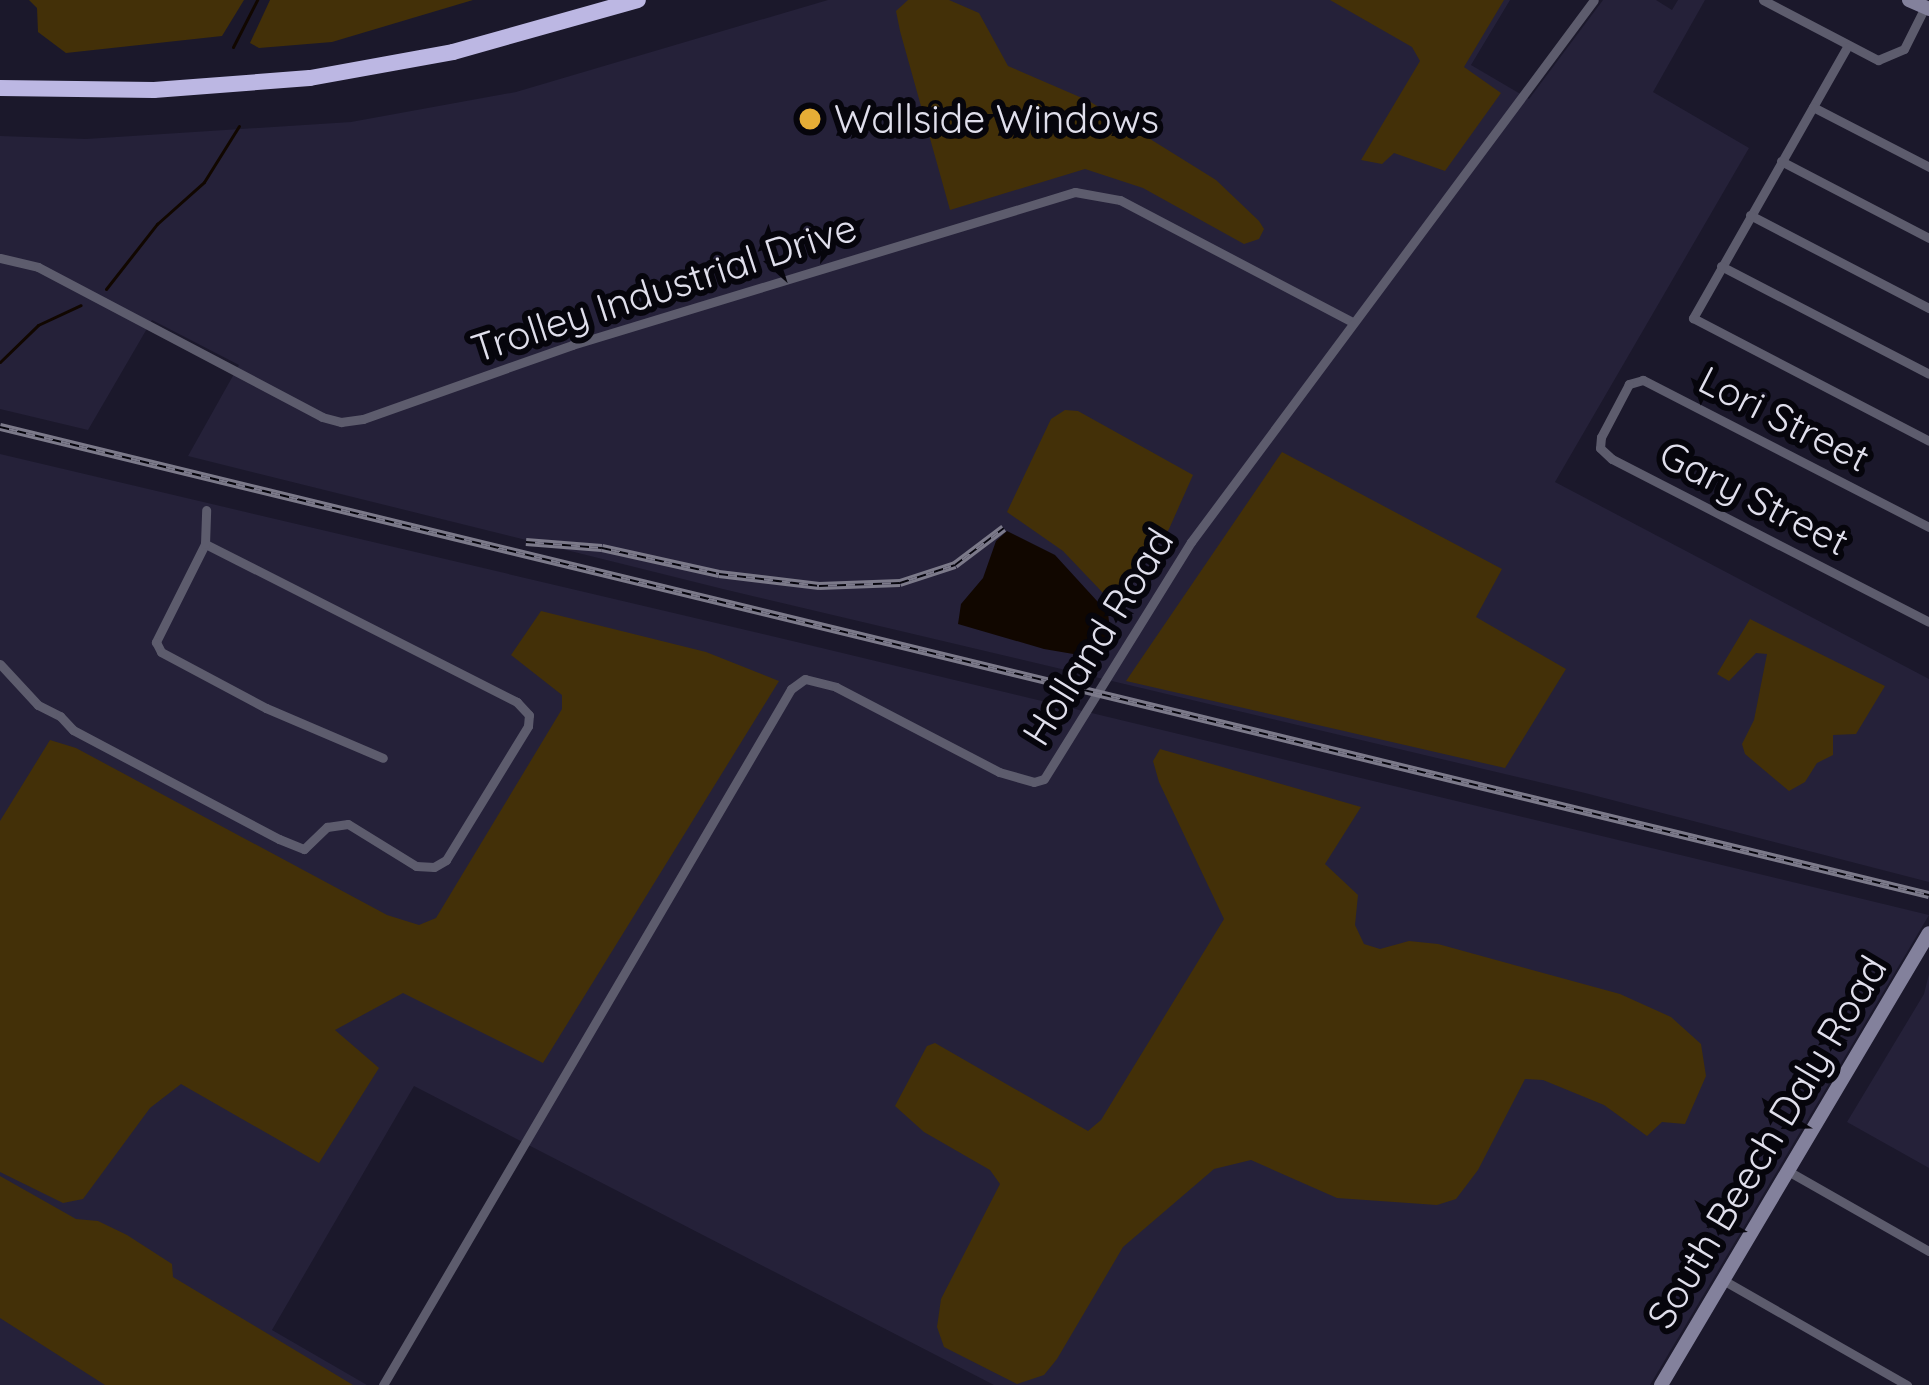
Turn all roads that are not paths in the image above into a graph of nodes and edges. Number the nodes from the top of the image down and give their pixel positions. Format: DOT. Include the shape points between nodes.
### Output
graph roads {
  1 [pos="638,0"];
  2 [pos="1594,0"];
  3 [pos="1763,0"];
  4 [pos="1909,0"];
  5 [pos="1927,8"];
  6 [pos="1847,47"];
  7 [pos="0,88"];
  8 [pos="1813,107"];
  9 [pos="1781,161"];
  10 [pos="1929,167"];
  11 [pos="1750,215"];
  12 [pos="1929,238"];
  13 [pos="0,258"];
  14 [pos="1720,266"];
  15 [pos="1929,308"];
  16 [pos="1352,322"];
  17 [pos="1929,374"];
  18 [pos="1620,400"];
  19 [pos="1927,435"];
  20 [pos="206,510"];
  21 [pos="1929,527"];
  22 [pos="206,544"];
  23 [pos="1929,622"];
  24 [pos="0,664"];
  25 [pos="383,758"];
  26 [pos="1929,933"];
  27 [pos="1788,1171"];
  28 [pos="1929,1250"];
  29 [pos="1723,1280"];
  30 [pos="383,1385"];
  31 [pos="1661,1385"];
  32 [pos="1907,1385"];
  1 -- 7 [label="highway" via="453,52 310,78 154,90"];
  2 -- 16 [label="street, Holland Road"];
  3 -- 6 [label="street"];
  4 -- 5 [label="street"];
  5 -- 6 [label="street" via="1895,56 1868,59"];
  6 -- 8 [label="street"];
  8 -- 9 [label="street"];
  8 -- 10 [label="street"];
  9 -- 11 [label="street"];
  9 -- 12 [label="street"];
  11 -- 14 [label="street"];
  11 -- 15 [label="street"];
  13 -- 16 [label="street, Trolley Industrial Drive" via="38,267 340,422 1075,191 1120,200"];
  14 -- 17 [label="street"];
  14 -- 19 [label="street" via="1693,318"];
  16 -- 30 [label="street, Holland Road" via="1191,542 1044,779 999,772 836,687 805,680 794,686"];
  18 -- 21 [label="street, Lori Street" via="1643,380"];
  18 -- 23 [label="street, Gary Street" via="1600,436 1603,454"];
  20 -- 22 [label="street"];
  22 -- 24 [label="street" via="529,715 446,860 416,866 348,824 327,827 304,849 279,839 73,730"];
  22 -- 25 [label="street" via="157,642 161,652"];
  26 -- 27 [label="street, South Beech Daly Road"];
  27 -- 28 [label="street"];
  27 -- 29 [label="street, South Beech Daly Road"];
  29 -- 31 [label="street, South Beech Daly Road"];
  29 -- 32 [label="street"];
}
